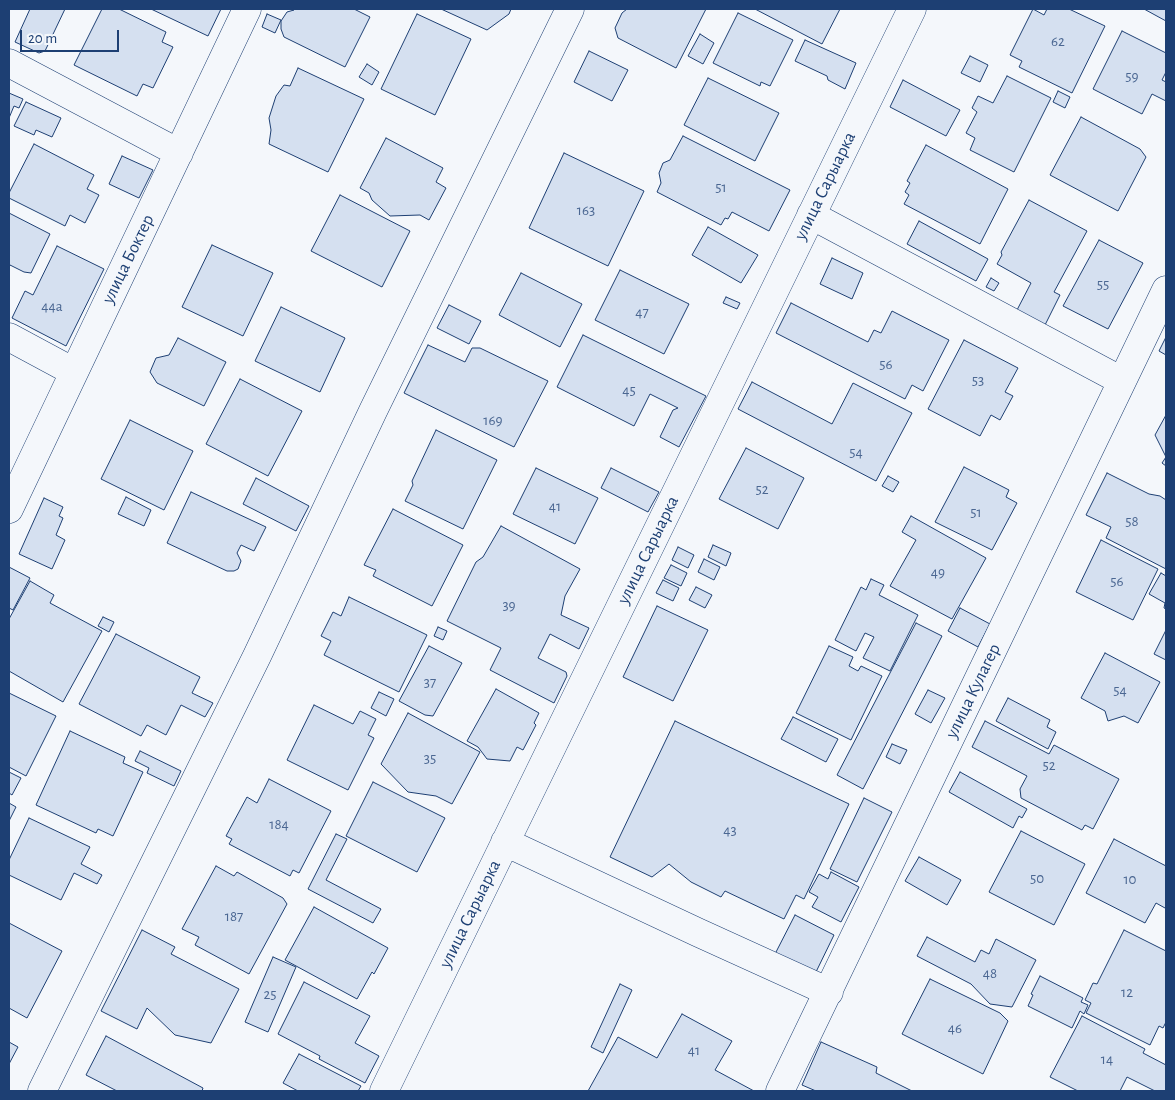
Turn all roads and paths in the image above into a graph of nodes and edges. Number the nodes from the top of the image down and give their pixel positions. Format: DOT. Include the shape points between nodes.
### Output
graph roads {
  1 [pos="247,9"];
  2 [pos="570,9"];
  3 [pos="912,9"];
  4 [pos="9,63"];
  5 [pos="179,154"];
  6 [pos="811,215"];
  7 [pos="1166,290"];
  8 [pos="9,337"];
  9 [pos="74,372"];
  10 [pos="1122,381"];
  11 [pos="9,509"];
  12 [pos="505,842"];
  13 [pos="828,992"];
  14 [pos="42,1091"];
  15 [pos="384,1091"];
  16 [pos="780,1091"];
  1 -- 5 [label="street, улица Боктер"];
  2 -- 14 [label="street" via="253,665"];
  3 -- 6 [label="street, улица Сарыарка"];
  4 -- 5 [label="street"];
  5 -- 9 [label="street, улица Боктер"];
  6 -- 10 [label="street"];
  6 -- 12 [label="street, улица Сарыарка"];
  7 -- 10 [label="street, улица Кулагер"];
  8 -- 9 [label="street"];
  9 -- 11 [label="street, улица Боктер"];
  10 -- 13 [label="street, улица Кулагер"];
  12 -- 13 [label="street"];
  12 -- 15 [label="street, улица Сарыарка"];
  13 -- 16 [label="street, улица Кулагер"];
}
